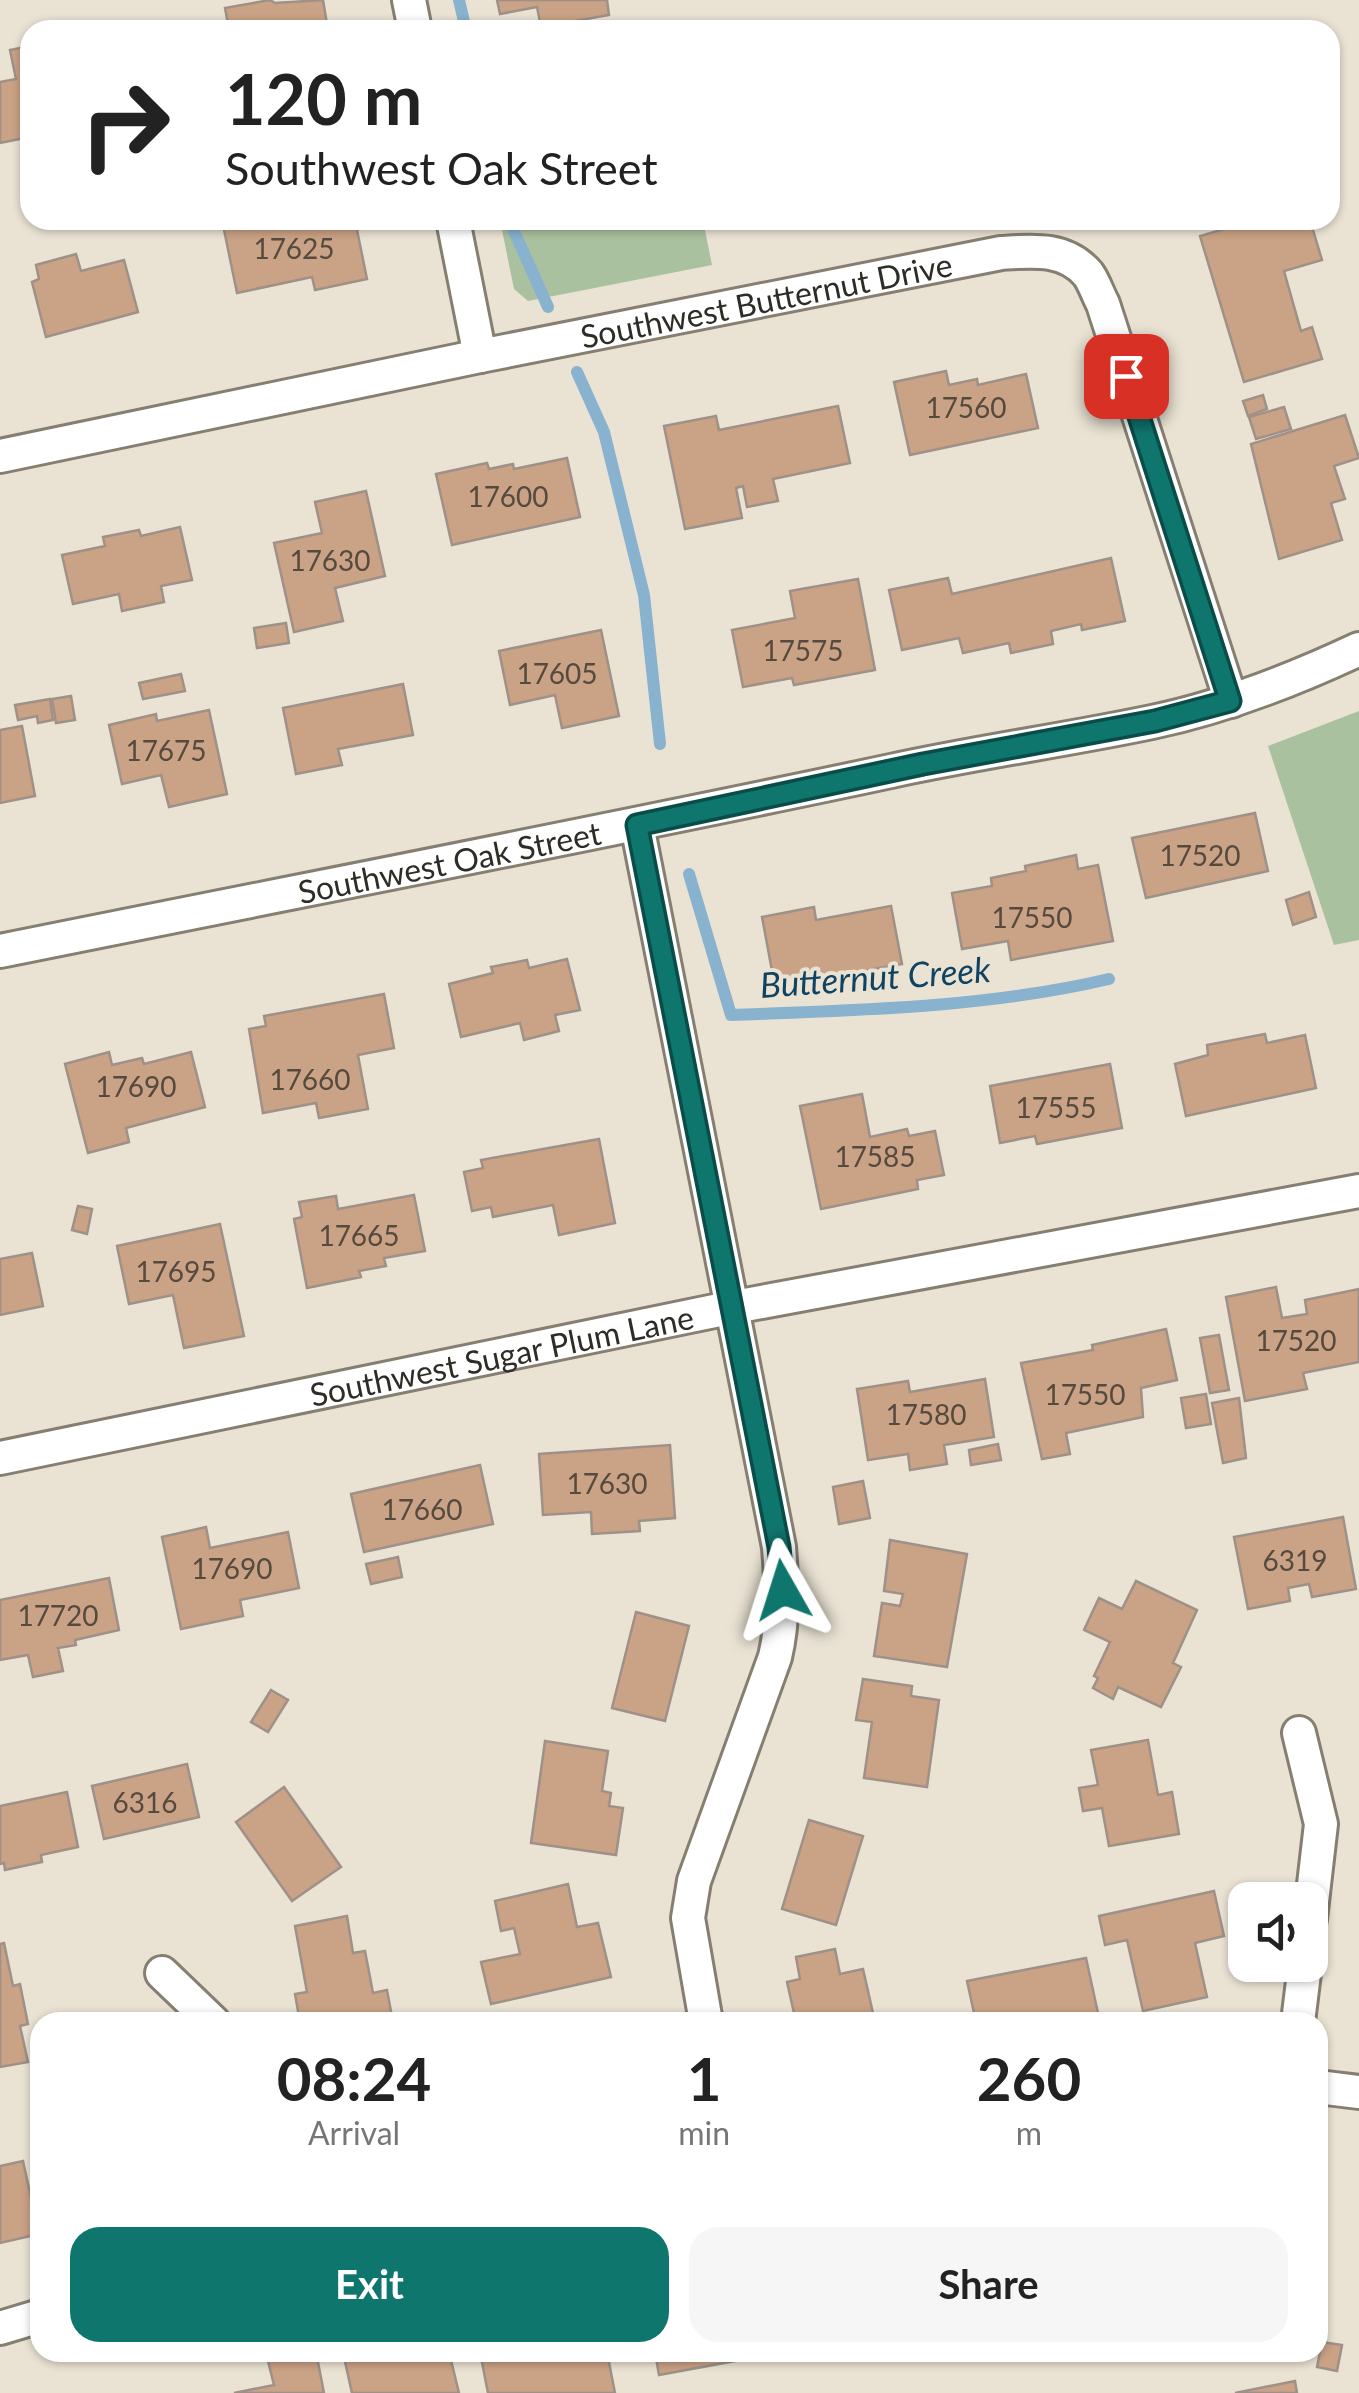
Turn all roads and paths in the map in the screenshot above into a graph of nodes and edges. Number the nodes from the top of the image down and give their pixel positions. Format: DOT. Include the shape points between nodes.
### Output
graph roads {
  1 [pos="455,230"];
  2 [pos="480,356"];
  3 [pos="0,456"];
  4 [pos="1359,649"];
  5 [pos="1230,701"];
  6 [pos="637,825"];
  7 [pos="0,950"];
  8 [pos="1359,1191"];
  9 [pos="730,1308"];
  10 [pos="0,1458"];
  11 [pos="1299,1732"];
  12 [pos="1314,1882"];
  13 [pos="162,1973"];
  14 [pos="1303,1982"];
  15 [pos="203,2012"];
  16 [pos="704,2012"];
  17 [pos="1299,2012"];
  18 [pos="1328,2089"];
  19 [pos="1359,2092"];
  20 [pos="30,2319"];
  21 [pos="0,2328"];
  1 -- 2 [label="street"];
  2 -- 3 [label="street, Southwest Butternut Drive"];
  2 -- 5 [label="street, Southwest Butternut Drive" via="1001,253 1044,250 1068,260 1088,274 1103,304"];
  4 -- 5 [label="street, Southwest Oak Street"];
  5 -- 6 [label="street, Southwest Oak Street"];
  6 -- 7 [label="street, Southwest Oak Street"];
  6 -- 9 [label="street"];
  8 -- 9 [label="street, Southwest Sugar Plum Lane"];
  9 -- 10 [label="street, Southwest Sugar Plum Lane"];
  9 -- 16 [label="street" via="779,1547 783,1621 694,1881 688,1918"];
  11 -- 12 [label="street" via="1321,1824"];
  13 -- 15 [label="street"];
  14 -- 17 [label="street"];
  18 -- 19 [label="street"];
  20 -- 21 [label="street"];
}
